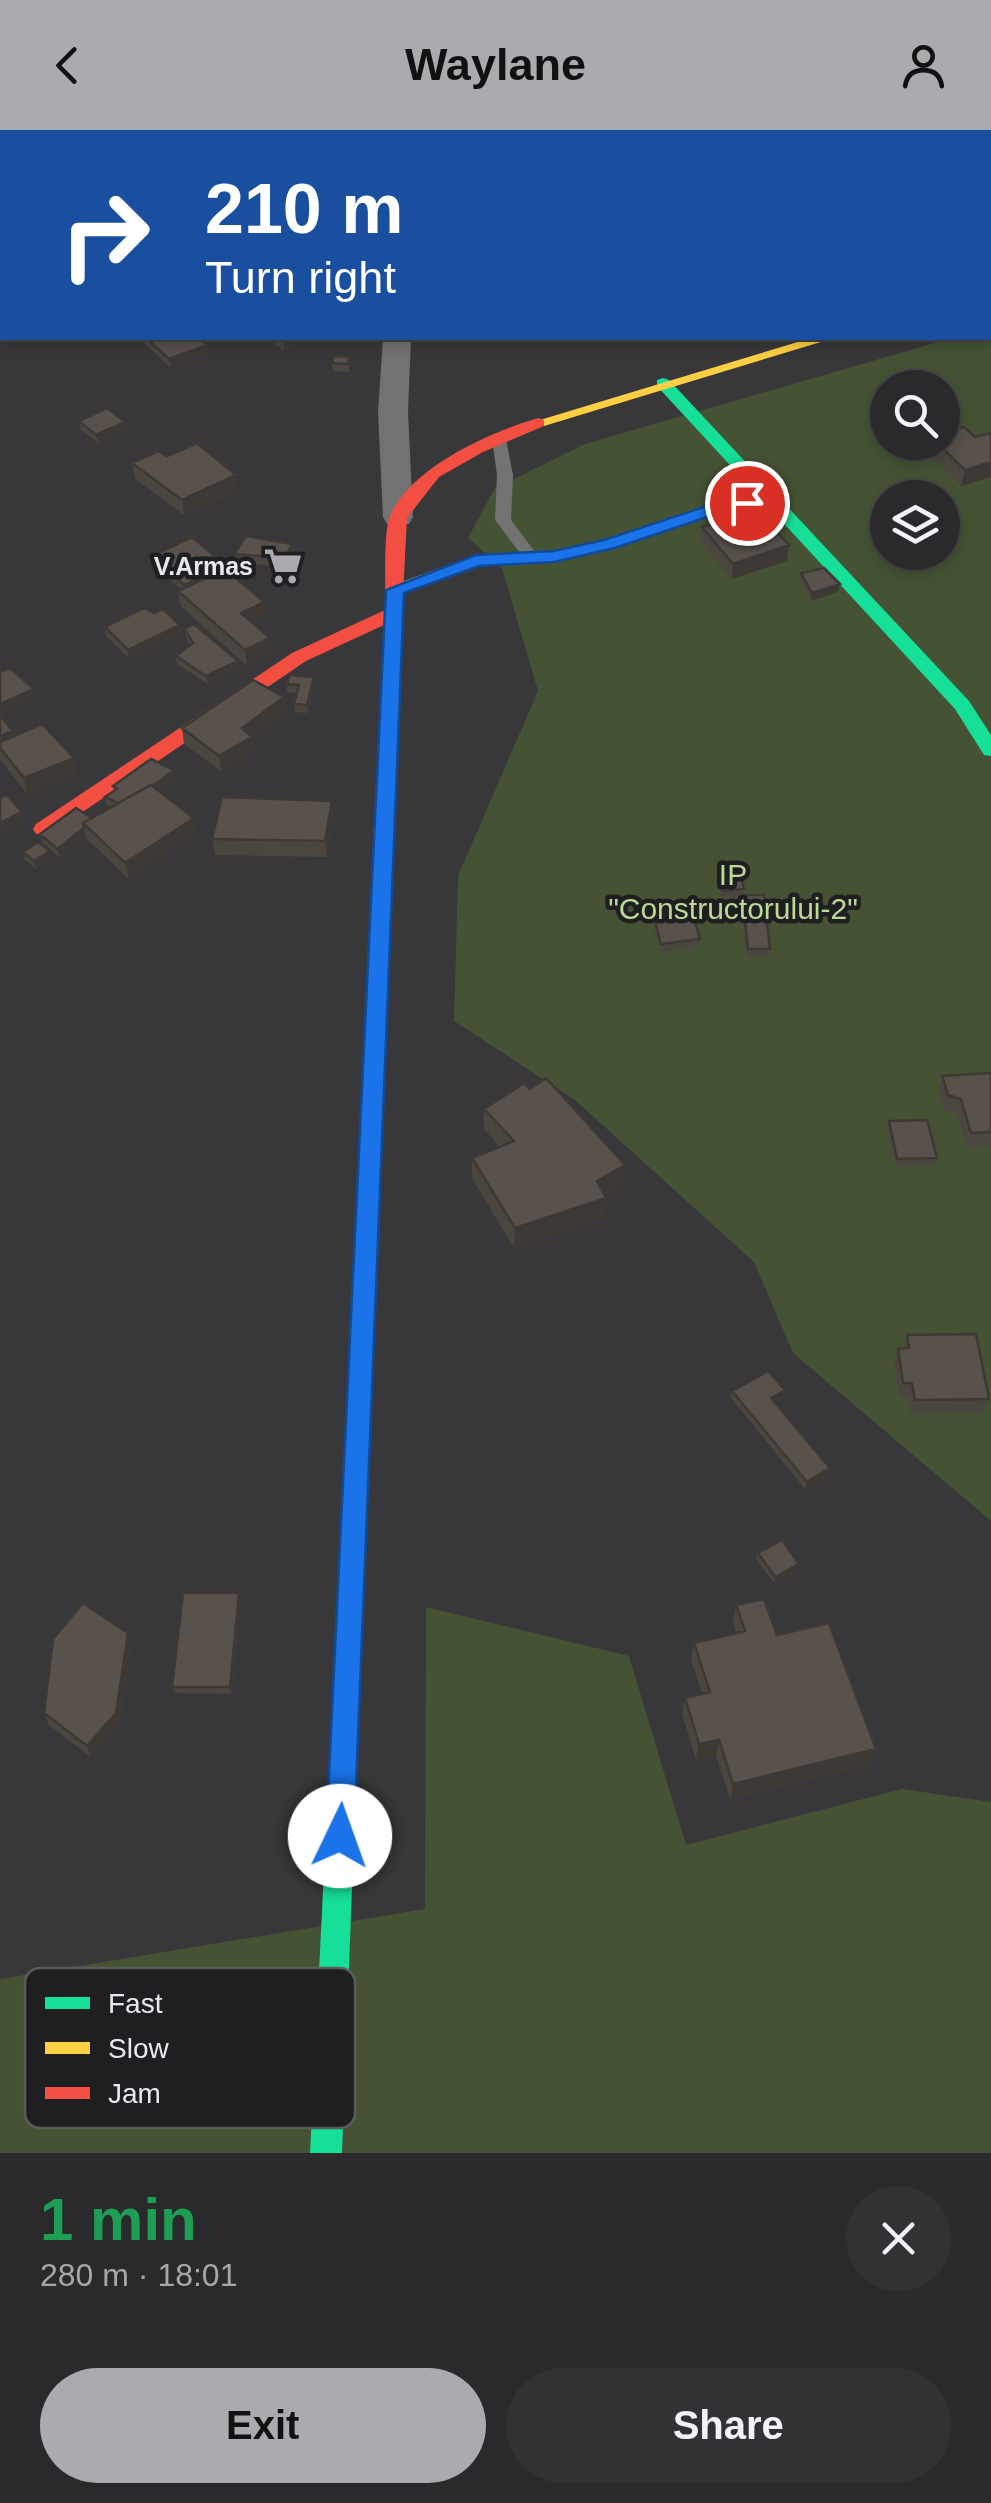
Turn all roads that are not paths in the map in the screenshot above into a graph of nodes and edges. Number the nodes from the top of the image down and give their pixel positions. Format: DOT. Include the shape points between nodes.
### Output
graph roads {
  1 [pos="397,340"];
  2 [pos="819,340"];
  3 [pos="663,383"];
  4 [pos="499,439"];
  5 [pos="771,500"];
  6 [pos="398,516"];
  7 [pos="531,558"];
  8 [pos="395,601"];
  9 [pos="977,702"];
  10 [pos="991,750"];
  11 [pos="43,829"];
  12 [pos="334,1968"];
  13 [pos="327,2128"];
  14 [pos="326,2153"];
  1 -- 6 [label="street"];
  2 -- 3 [label="main road"];
  3 -- 4 [label="main road"];
  3 -- 5 [label="main road"];
  4 -- 6 [label="main road" via="434,473"];
  4 -- 7 [label="lane" via="503,520"];
  5 -- 7 [label="lane" via="722,506 609,544"];
  5 -- 9 [label="main road"];
  6 -- 8 [label="main road"];
  7 -- 8 [label="lane" via="476,560"];
  8 -- 11 [label="main road" via="299,657"];
  8 -- 12 [label="main road"];
  9 -- 10 [label="main road"];
  13 -- 14 [label="main road"];
}
